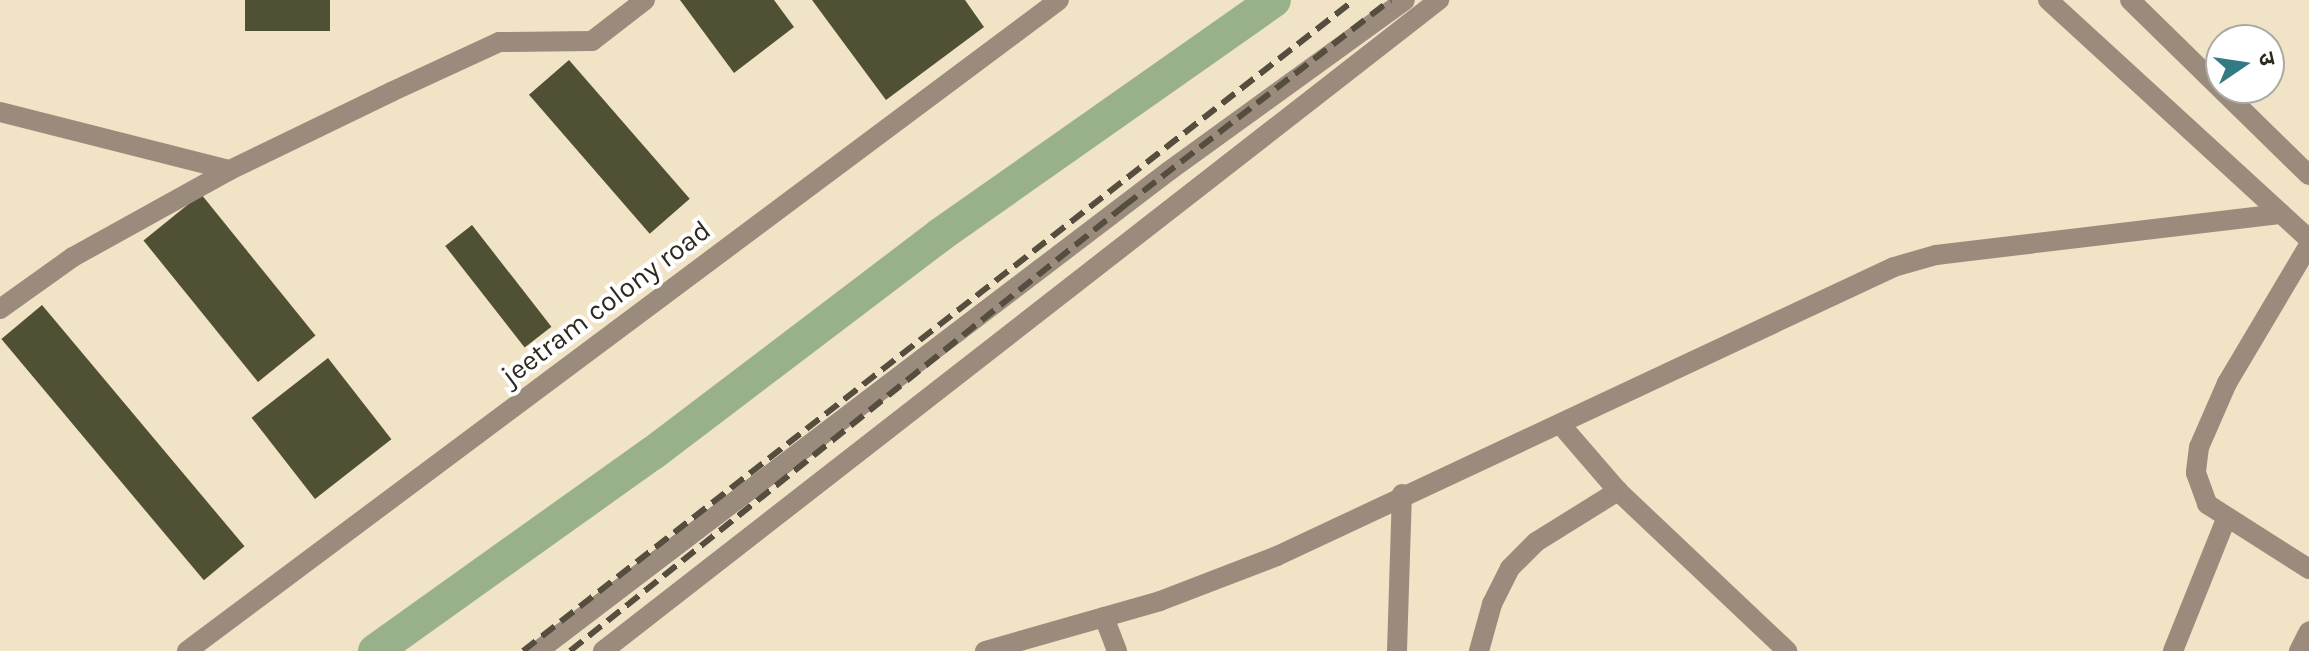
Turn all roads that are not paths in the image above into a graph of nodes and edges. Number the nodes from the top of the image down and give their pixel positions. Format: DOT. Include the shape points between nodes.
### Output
graph roads {
  1 [pos="645,0"];
  2 [pos="1059,0"];
  3 [pos="1405,0"];
  4 [pos="1439,0"];
  5 [pos="2048,0"];
  6 [pos="2130,0"];
  7 [pos="0,112"];
  8 [pos="230,170"];
  9 [pos="2309,175"];
  10 [pos="2282,214"];
  11 [pos="2309,242"];
  12 [pos="0,309"];
  13 [pos="1561,425"];
  14 [pos="1618,491"];
  15 [pos="1402,494"];
  16 [pos="2227,517"];
  17 [pos="2309,569"];
  18 [pos="1104,617"];
  19 [pos="2309,631"];
  20 [pos="187,651"];
  21 [pos="538,651"];
  22 [pos="603,651"];
  23 [pos="985,651"];
  24 [pos="1117,651"];
  25 [pos="1397,651"];
  26 [pos="1478,651"];
  27 [pos="1787,651"];
  28 [pos="2173,651"];
  29 [pos="2299,651"];
  1 -- 8 [label="street" via="592,41 499,42"];
  2 -- 20 [label="street, jeetram colony road"];
  3 -- 21 [label="street" via="1169,171"];
  4 -- 22 [label="street"];
  5 -- 10 [label="street"];
  6 -- 9 [label="street"];
  7 -- 8 [label="street"];
  8 -- 12 [label="street" via="73,257"];
  10 -- 11 [label="street"];
  10 -- 13 [label="street" via="1936,255 1894,267"];
  11 -- 16 [label="street" via="2227,383 2199,447 2196,473 2207,504"];
  13 -- 14 [label="street"];
  13 -- 15 [label="street"];
  14 -- 26 [label="street" via="1536,542 1510,568"];
  14 -- 27 [label="street"];
  15 -- 18 [label="street" via="1277,556"];
  15 -- 25 [label="street"];
  16 -- 17 [label="street"];
  16 -- 28 [label="street"];
  18 -- 23 [label="street"];
  18 -- 24 [label="street"];
  19 -- 29 [label="street"];
}
